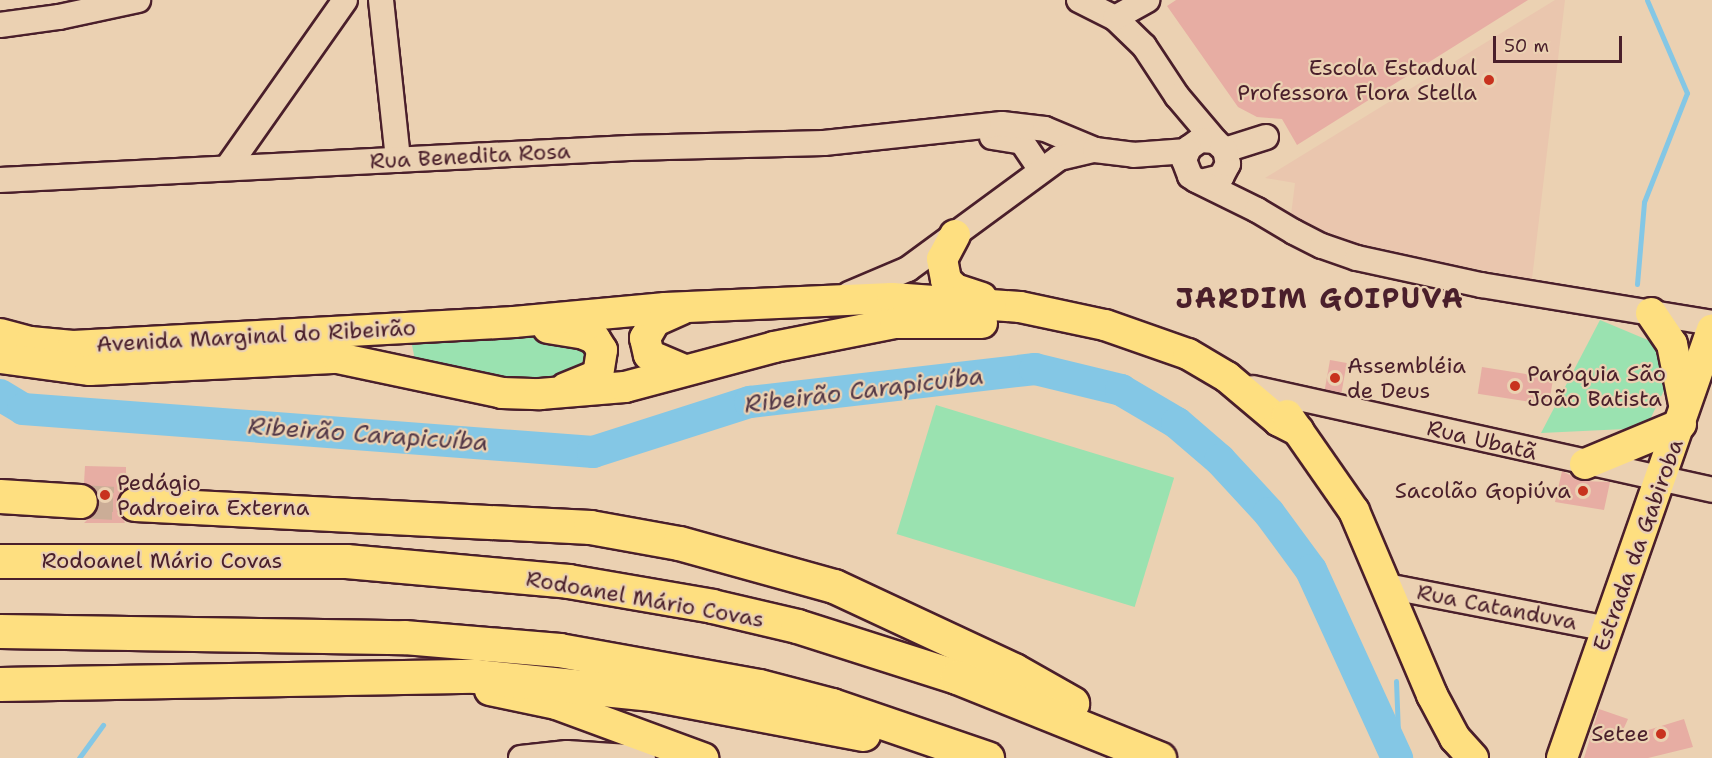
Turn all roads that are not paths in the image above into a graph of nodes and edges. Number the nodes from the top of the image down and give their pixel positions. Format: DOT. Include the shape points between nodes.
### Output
graph roads {
  1 [pos="138,0"];
  2 [pos="345,0"];
  3 [pos="381,0"];
  4 [pos="1079,0"];
  5 [pos="1148,0"];
  6 [pos="57,9"];
  7 [pos="1115,18"];
  8 [pos="0,24"];
  9 [pos="1177,96"];
  10 [pos="940,130"];
  11 [pos="1266,137"];
  12 [pos="1188,149"];
  13 [pos="1222,149"];
  14 [pos="1095,150"];
  15 [pos="1133,155"];
  16 [pos="398,160"];
  17 [pos="227,168"];
  18 [pos="1040,169"];
  19 [pos="1196,179"];
  20 [pos="0,180"];
  21 [pos="1257,210"];
  22 [pos="953,236"];
  23 [pos="892,298"];
  24 [pos="813,304"];
  25 [pos="688,307"];
  26 [pos="1020,307"];
  27 [pos="1651,313"];
  28 [pos="514,322"];
  29 [pos="1712,323"];
  30 [pos="1712,330"];
  31 [pos="0,334"];
  32 [pos="1162,346"];
  33 [pos="0,358"];
  34 [pos="688,369"];
  35 [pos="1240,383"];
  36 [pos="540,394"];
  37 [pos="1322,406"];
  38 [pos="1683,419"];
  39 [pos="1301,434"];
  40 [pos="1585,464"];
  41 [pos="1661,481"];
  42 [pos="1712,490"];
  43 [pos="0,496"];
  44 [pos="80,501"];
  45 [pos="135,504"];
  46 [pos="0,561"];
  47 [pos="1387,585"];
  48 [pos="1608,629"];
  49 [pos="0,631"];
  50 [pos="395,680"];
  51 [pos="0,684"];
  52 [pos="984,757"];
  53 [pos="521,758"];
  54 [pos="644,758"];
  55 [pos="703,758"];
  56 [pos="1159,758"];
  57 [pos="1167,758"];
  58 [pos="1473,758"];
  59 [pos="1562,758"];
  1 -- 6 [label="street"];
  2 -- 17 [label="street"];
  3 -- 16 [label="street"];
  4 -- 7 [label="street"];
  5 -- 7 [label="street"];
  6 -- 8 [label="street"];
  7 -- 9 [label="street" via="1144,46"];
  9 -- 12 [label="street"];
  9 -- 13 [label="street"];
  10 -- 14 [label="street, Rua Benedita Rosa" via="1029,126"];
  10 -- 16 [label="street, Rua Benedita Rosa" via="824,143"];
  10 -- 18 [label="street, Rua Benedita Rosa" via="1022,142"];
  11 -- 13 [label="street"];
  12 -- 13 [label="street" via="1200,140"];
  12 -- 15 [label="street, Rua Benedita Rosa"];
  12 -- 19 [label="street" via="1184,160"];
  13 -- 19 [label="street" via="1221,177"];
  13 -- 21 [label="street"];
  14 -- 15 [label="street, Rua Benedita Rosa"];
  14 -- 18 [label="street, Rua Benedita Rosa" via="1059,158"];
  15 -- 19 [label="street, Rua Benedita Rosa"];
  16 -- 17 [label="street, Rua Benedita Rosa"];
  17 -- 20 [label="street, Rua Benedita Rosa"];
  18 -- 22 [label="street"];
  19 -- 21 [label="street, Rua Benedita Rosa"];
  21 -- 27 [label="street, Rua Benedita Rosa" via="1294,232 1357,258 1481,285"];
  22 -- 23 [label="street, Avenida Marginal do Ribeirão"];
  22 -- 24 [label="street" via="908,269 881,283"];
  22 -- 26 [label="main road, Avenida Marginal do Ribeirão" via="942,259 946,280 967,295"];
  23 -- 24 [label="main road, Avenida Marginal do Ribeirão"];
  23 -- 26 [label="main road, Avenida Marginal do Ribeirão"];
  23 -- 34 [label="main road, Avenida Marginal do Ribeirão" via="851,319 787,329 717,350"];
  24 -- 25 [label="main road, Avenida Marginal do Ribeirão"];
  25 -- 28 [label="main road, Avenida Marginal do Ribeirão"];
  25 -- 34 [label="main road, Avenida Marginal do Ribeirão" via="655,321 645,338 649,355"];
  26 -- 32 [label="main road, Avenida Marginal do Ribeirão" via="1105,325"];
  27 -- 29 [label="street, Rua Benedita Rosa"];
  27 -- 38 [label="main road" via="1672,344 1679,367"];
  28 -- 31 [label="main road, Avenida Marginal do Ribeirão" via="73,346 30,342"];
  28 -- 36 [label="main road, Avenida Marginal do Ribeirão" via="584,334 595,339 603,350 603,363 594,379"];
  30 -- 38 [label="main road, Estrada da Gabiroba"];
  32 -- 34 [label="main road, Avenida Marginal do Ribeirão" via="1061,326 895,323"];
  32 -- 35 [label="main road" via="1188,354"];
  33 -- 36 [label="main road, Avenida Marginal do Ribeirão" via="90,370 338,358 502,393"];
  34 -- 36 [label="main road, Avenida Marginal do Ribeirão" via="599,392"];
  35 -- 37 [label="street, Rua Ubatã"];
  35 -- 39 [label="main road" via="1287,415"];
  37 -- 39 [label="street"];
  37 -- 40 [label="street, Rua Ubatã" via="1453,431"];
  38 -- 40 [label="main road"];
  38 -- 41 [label="main road, Estrada da Gabiroba"];
  39 -- 47 [label="main road" via="1354,511"];
  40 -- 41 [label="street, Rua Ubatã"];
  41 -- 42 [label="street, Rua Ubatã"];
  41 -- 48 [label="main road, Estrada da Gabiroba"];
  43 -- 44 [label="highway"];
  45 -- 57 [label="highway" via="590,528 679,543 834,586 1014,670"];
  46 -- 56 [label="highway, Rodoanel Mário Covas" via="346,561 579,583 712,606 797,626 957,677"];
  47 -- 48 [label="street, Rua Catanduva"];
  47 -- 58 [label="main road" via="1431,695 1455,738"];
  48 -- 59 [label="main road, Estrada da Gabiroba"];
  49 -- 52 [label="highway" via="404,637 559,650 759,686 832,705"];
  50 -- 51 [label="highway"];
  50 -- 52 [label="highway" via="476,676 640,693"];
  50 -- 55 [label="main road" via="504,692 556,705"];
  53 -- 54 [label="street" via="567,753"];
}
